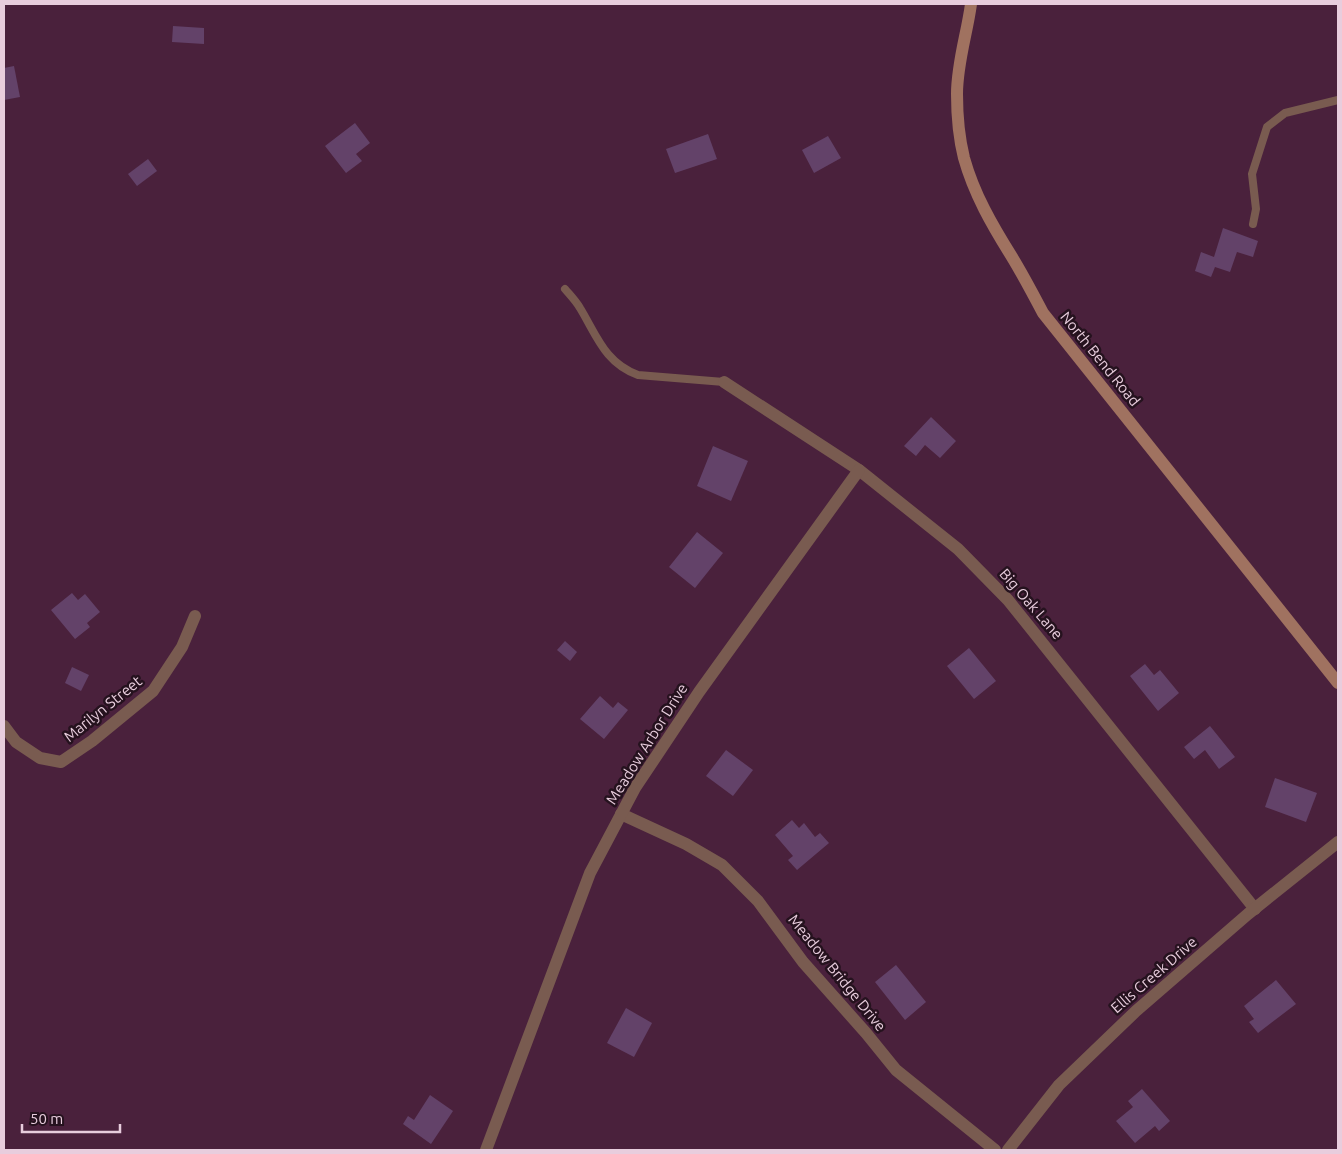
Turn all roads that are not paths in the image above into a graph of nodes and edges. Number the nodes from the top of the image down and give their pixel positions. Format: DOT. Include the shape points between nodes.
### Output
graph roads {
  1 [pos="971,4"];
  2 [pos="1338,100"];
  3 [pos="1252,224"];
  4 [pos="565,289"];
  5 [pos="724,382"];
  6 [pos="858,470"];
  7 [pos="195,616"];
  8 [pos="1338,683"];
  9 [pos="4,726"];
  10 [pos="621,814"];
  11 [pos="1338,842"];
  12 [pos="1255,909"];
  13 [pos="486,1150"];
  14 [pos="995,1150"];
  15 [pos="1008,1150"];
  1 -- 8 [label="street, North Bend Road" via="957,92 959,124 964,157 978,198 993,227 1043,313"];
  2 -- 3 [label="lane" via="1285,113 1267,127 1252,174 1256,209"];
  4 -- 5 [label="lane" via="579,306 605,351 625,370 638,375"];
  5 -- 6 [label="street, Big Oak Lane"];
  6 -- 10 [label="street, Meadow Arbor Drive" via="699,692"];
  6 -- 12 [label="street, Big Oak Lane" via="958,549 1008,600"];
  7 -- 9 [label="street, Marilyn Street" via="182,647 154,691 61,762 40,758 16,742"];
  10 -- 13 [label="street, Meadow Arbor Drive" via="590,873"];
  10 -- 14 [label="street, Meadow Bridge Drive" via="686,844 722,865 758,901 803,962 896,1070"];
  11 -- 12 [label="street, Ellis Creek Drive"];
  12 -- 15 [label="street, Ellis Creek Drive" via="1136,1011 1066,1078"];
}
